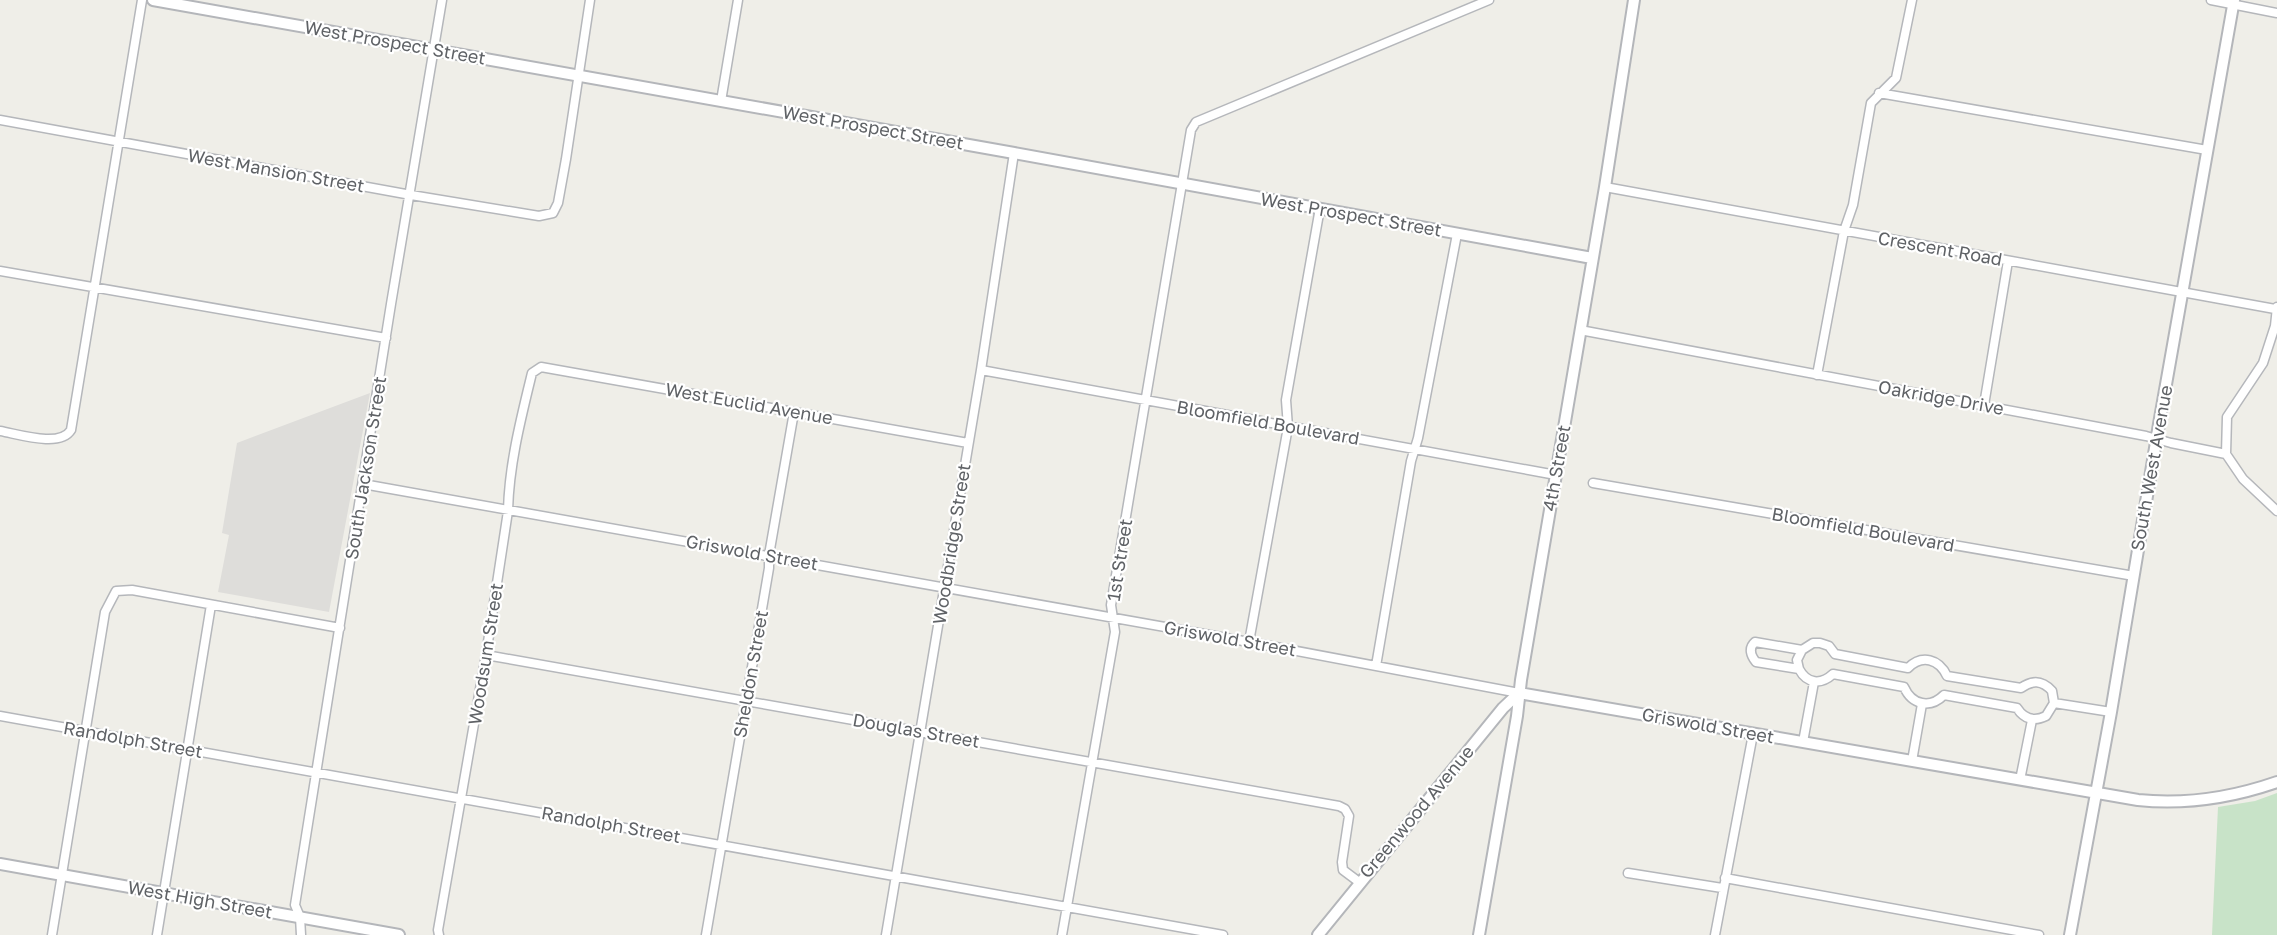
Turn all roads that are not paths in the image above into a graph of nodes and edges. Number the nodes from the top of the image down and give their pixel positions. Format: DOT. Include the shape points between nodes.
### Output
graph roads {
  1 [pos="142,0"];
  2 [pos="153,0"];
  3 [pos="442,0"];
  4 [pos="590,0"];
  5 [pos="738,0"];
  6 [pos="1488,0"];
  7 [pos="1634,0"];
  8 [pos="1912,0"];
  9 [pos="2211,0"];
  10 [pos="2233,2"];
  11 [pos="2277,13"];
  12 [pos="434,50"];
  13 [pos="578,74"];
  14 [pos="1879,93"];
  15 [pos="721,101"];
  16 [pos="0,120"];
  17 [pos="119,142"];
  18 [pos="2207,150"];
  19 [pos="1014,153"];
  20 [pos="1181,184"];
  21 [pos="1605,186"];
  22 [pos="411,195"];
  23 [pos="1320,208"];
  24 [pos="1844,231"];
  25 [pos="1457,234"];
  26 [pos="1592,258"];
  27 [pos="2008,261"];
  28 [pos="0,271"];
  29 [pos="94,287"];
  30 [pos="2183,294"];
  31 [pos="2276,308"];
  32 [pos="1580,330"];
  33 [pos="386,338"];
  34 [pos="981,370"];
  35 [pos="531,373"];
  36 [pos="1817,375"];
  37 [pos="1146,401"];
  38 [pos="1984,405"];
  39 [pos="794,412"];
  40 [pos="1288,427"];
  41 [pos="0,431"];
  42 [pos="2156,439"];
  43 [pos="968,443"];
  44 [pos="1414,450"];
  45 [pos="2226,454"];
  46 [pos="1556,475"];
  47 [pos="1593,483"];
  48 [pos="363,484"];
  49 [pos="508,511"];
  50 [pos="2277,511"];
  51 [pos="769,555"];
  52 [pos="2134,576"];
  53 [pos="945,587"];
  54 [pos="211,605"];
  55 [pos="1113,617"];
  56 [pos="340,628"];
  57 [pos="1249,642"];
  58 [pos="1802,650"];
  59 [pos="486,655"];
  60 [pos="1835,664"];
  61 [pos="1376,666"];
  62 [pos="1908,668"];
  63 [pos="1798,669"];
  64 [pos="1947,676"];
  65 [pos="1814,682"];
  66 [pos="1904,687"];
  67 [pos="1519,693"];
  68 [pos="1944,695"];
  69 [pos="2018,698"];
  70 [pos="746,700"];
  71 [pos="2054,703"];
  72 [pos="1922,704"];
  73 [pos="2111,712"];
  74 [pos="0,716"];
  75 [pos="2032,720"];
  76 [pos="85,732"];
  77 [pos="921,732"];
  78 [pos="1753,734"];
  79 [pos="1803,742"];
  80 [pos="188,749"];
  81 [pos="1912,761"];
  82 [pos="1093,763"];
  83 [pos="316,773"];
  84 [pos="2020,780"];
  85 [pos="2277,782"];
  86 [pos="2097,793"];
  87 [pos="462,799"];
  88 [pos="722,845"];
  89 [pos="0,864"];
  90 [pos="1628,873"];
  91 [pos="62,875"];
  92 [pos="897,876"];
  93 [pos="1725,878"];
  94 [pos="1359,882"];
  95 [pos="1722,888"];
  96 [pos="164,893"];
  97 [pos="1067,907"];
  98 [pos="300,917"];
  99 [pos="52,935"];
  100 [pos="157,935"];
  101 [pos="301,935"];
  102 [pos="399,935"];
  103 [pos="439,935"];
  104 [pos="706,935"];
  105 [pos="886,935"];
  106 [pos="1062,935"];
  107 [pos="1222,935"];
  108 [pos="1318,935"];
  109 [pos="1479,935"];
  110 [pos="1715,935"];
  111 [pos="2039,935"];
  112 [pos="2070,935"];
  1 -- 17 [label="street"];
  2 -- 12 [label="street, West Prospect Street"];
  3 -- 12 [label="street, South Jackson Street"];
  4 -- 13 [label="street"];
  5 -- 15 [label="street"];
  6 -- 20 [label="street, 1st Street" via="1197,122 1191,130"];
  7 -- 21 [label="street, 4th Street"];
  8 -- 14 [label="street" via="1896,78"];
  9 -- 10 [label="street"];
  10 -- 11 [label="street"];
  10 -- 18 [label="street, South West Avenue"];
  12 -- 13 [label="street, West Prospect Street"];
  12 -- 22 [label="street, South Jackson Street"];
  13 -- 15 [label="street, West Prospect Street"];
  13 -- 22 [label="street, West Mansion Street" via="564,170 553,213 539,216"];
  14 -- 18 [label="street"];
  14 -- 24 [label="street" via="1871,103 1853,205"];
  15 -- 19 [label="street, West Prospect Street"];
  16 -- 17 [label="street, West Mansion Street"];
  17 -- 22 [label="street, West Mansion Street"];
  17 -- 29 [label="street"];
  18 -- 30 [label="street, South West Avenue"];
  19 -- 20 [label="street, West Prospect Street"];
  19 -- 34 [label="street, Woodbridge Street"];
  20 -- 23 [label="street, West Prospect Street"];
  20 -- 37 [label="street, 1st Street"];
  21 -- 24 [label="street, Crescent Road"];
  21 -- 26 [label="street, 4th Street"];
  22 -- 33 [label="street, South Jackson Street"];
  23 -- 25 [label="street, West Prospect Street"];
  23 -- 40 [label="street" via="1286,400"];
  24 -- 27 [label="street, Crescent Road"];
  24 -- 36 [label="street"];
  25 -- 26 [label="street, West Prospect Street"];
  25 -- 44 [label="street"];
  26 -- 32 [label="street, 4th Street"];
  27 -- 30 [label="street, Crescent Road"];
  27 -- 38 [label="street"];
  28 -- 29 [label="street"];
  29 -- 33 [label="street"];
  29 -- 41 [label="street" via="70,430 65,437 55,440"];
  30 -- 31 [label="street, Crescent Road"];
  30 -- 42 [label="street, South West Avenue"];
  31 -- 45 [label="street" via="2275,326 2263,363 2227,417"];
  32 -- 36 [label="street, Oakridge Drive"];
  32 -- 46 [label="street, 4th Street"];
  33 -- 48 [label="street, South Jackson Street"];
  34 -- 37 [label="street, Bloomfield Boulevard"];
  34 -- 43 [label="street, Woodbridge Street"];
  35 -- 39 [label="street, West Euclid Avenue" via="541,367"];
  35 -- 49 [label="street, Woodsum Street"];
  36 -- 38 [label="street, Oakridge Drive"];
  37 -- 40 [label="street, Bloomfield Boulevard"];
  37 -- 55 [label="street, 1st Street" via="1111,605"];
  38 -- 42 [label="street, Oakridge Drive"];
  39 -- 43 [label="street, West Euclid Avenue"];
  39 -- 51 [label="street, Sheldon Street"];
  40 -- 44 [label="street, Bloomfield Boulevard"];
  40 -- 57 [label="street"];
  42 -- 45 [label="street, Oakridge Drive"];
  42 -- 52 [label="street, South West Avenue"];
  43 -- 53 [label="street, Woodbridge Street"];
  44 -- 46 [label="street, Bloomfield Boulevard"];
  44 -- 61 [label="street"];
  45 -- 50 [label="street" via="2243,480"];
  46 -- 67 [label="street, 4th Street"];
  47 -- 52 [label="street, Bloomfield Boulevard"];
  48 -- 49 [label="street, Griswold Street"];
  48 -- 56 [label="street, South Jackson Street"];
  49 -- 51 [label="street, Griswold Street"];
  49 -- 59 [label="street, Woodsum Street"];
  51 -- 53 [label="street, Griswold Street"];
  51 -- 70 [label="street, Sheldon Street" via="770,568"];
  52 -- 73 [label="street, South West Avenue"];
  53 -- 55 [label="street, Griswold Street"];
  53 -- 77 [label="street, Woodbridge Street"];
  54 -- 56 [label="street"];
  54 -- 76 [label="street" via="132,590 116,591 105,612"];
  54 -- 80 [label="street"];
  55 -- 57 [label="street, Griswold Street"];
  55 -- 82 [label="street, 1st Street" via="1115,632"];
  56 -- 83 [label="street, South Jackson Street"];
  57 -- 61 [label="street, Griswold Street"];
  58 -- 60 [label="street" via="1813,643 1829,646"];
  58 -- 63 [label="street"];
  58 -- 63 [label="street" via="1759,642 1751,645 1751,656 1756,662"];
  59 -- 70 [label="street, Douglas Street"];
  59 -- 87 [label="street, Woodsum Street"];
  60 -- 62 [label="street"];
  60 -- 65 [label="street" via="1822,681"];
  60 -- 66 [label="street"];
  61 -- 67 [label="street, Griswold Street"];
  62 -- 64 [label="street" via="1921,660 1931,660 1943,667"];
  62 -- 66 [label="street"];
  63 -- 65 [label="street"];
  64 -- 68 [label="street"];
  64 -- 69 [label="street"];
  65 -- 79 [label="street"];
  66 -- 72 [label="street" via="1912,700"];
  67 -- 78 [label="street, Griswold Street"];
  67 -- 94 [label="street, Greenwood Avenue"];
  67 -- 109 [label="street, 4th Street"];
  68 -- 69 [label="street"];
  68 -- 72 [label="street"];
  69 -- 71 [label="street" via="2028,683 2039,682 2052,691"];
  69 -- 75 [label="street" via="2023,716"];
  70 -- 77 [label="street, Douglas Street"];
  70 -- 88 [label="street, Sheldon Street"];
  71 -- 73 [label="street"];
  71 -- 75 [label="street" via="2046,716"];
  72 -- 81 [label="street"];
  73 -- 86 [label="street, South West Avenue"];
  74 -- 76 [label="street, Randolph Street"];
  75 -- 84 [label="street"];
  76 -- 80 [label="street, Randolph Street"];
  76 -- 91 [label="street"];
  77 -- 82 [label="street, Douglas Street"];
  77 -- 92 [label="street, Woodbridge Street"];
  78 -- 79 [label="street, Griswold Street"];
  78 -- 93 [label="street"];
  79 -- 81 [label="street, Griswold Street"];
  80 -- 83 [label="street, Randolph Street"];
  80 -- 96 [label="street"];
  81 -- 84 [label="street, Griswold Street"];
  82 -- 94 [label="street, Douglas Street" via="1345,809 1349,816 1343,870"];
  82 -- 97 [label="street, 1st Street"];
  83 -- 87 [label="street, Randolph Street"];
  83 -- 98 [label="street, South Jackson Street" via="295,905"];
  84 -- 86 [label="street, Griswold Street"];
  85 -- 86 [label="street, Griswold Street" via="2227,796 2184,802"];
  86 -- 112 [label="street, South West Avenue"];
  87 -- 88 [label="street, Randolph Street"];
  87 -- 103 [label="street, Woodsum Street"];
  88 -- 92 [label="street, Randolph Street"];
  88 -- 104 [label="street, Sheldon Street"];
  89 -- 91 [label="street, West High Street"];
  90 -- 95 [label="street"];
  91 -- 96 [label="street, West High Street"];
  91 -- 99 [label="street"];
  92 -- 97 [label="street, Randolph Street"];
  92 -- 105 [label="street, Woodbridge Street"];
  93 -- 95 [label="street"];
  93 -- 111 [label="street"];
  94 -- 108 [label="street, Greenwood Avenue"];
  95 -- 110 [label="street"];
  96 -- 98 [label="street, West High Street"];
  96 -- 100 [label="street"];
  97 -- 106 [label="street, 1st Street"];
  97 -- 107 [label="street, Randolph Street"];
  98 -- 101 [label="street, South Jackson Street"];
  98 -- 102 [label="street, West High Street"];
}
